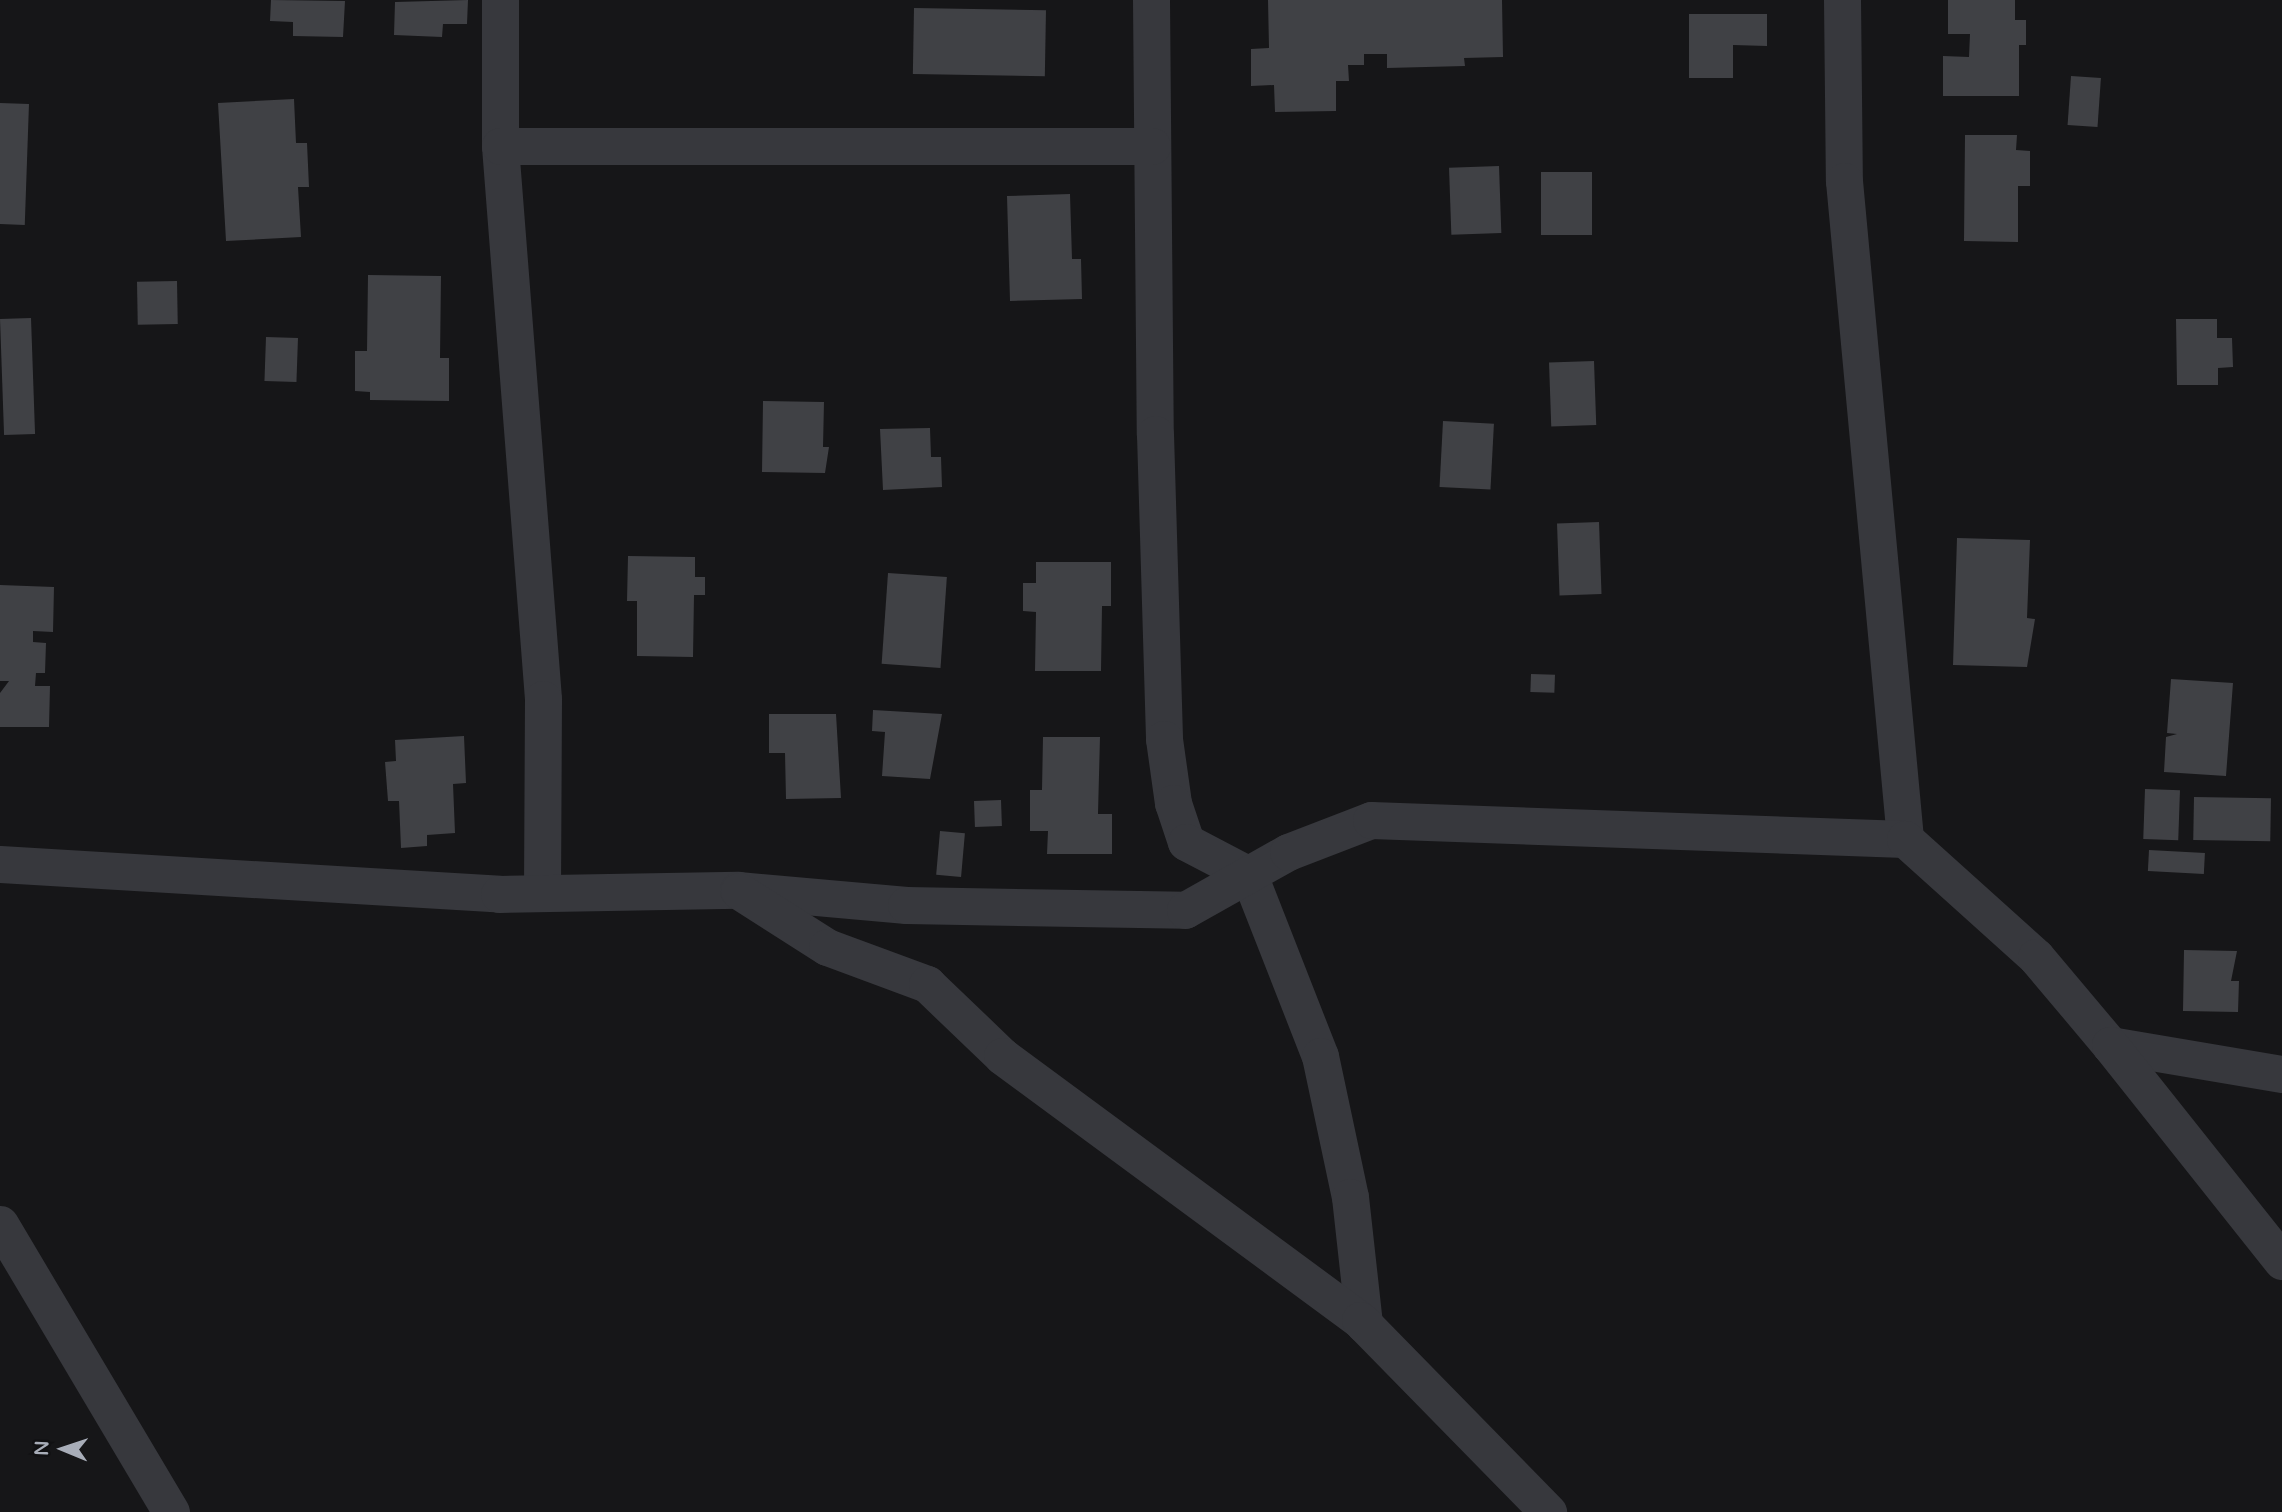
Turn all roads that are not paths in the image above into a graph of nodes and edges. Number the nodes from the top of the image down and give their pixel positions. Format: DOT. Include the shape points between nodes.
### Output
graph roads {
  1 [pos="500,0"];
  2 [pos="1151,0"];
  3 [pos="1842,0"];
  4 [pos="499,146"];
  5 [pos="1152,146"];
  6 [pos="1905,839"];
  7 [pos="0,864"];
  8 [pos="1249,874"];
  9 [pos="738,890"];
  10 [pos="542,891"];
  11 [pos="2110,1045"];
  12 [pos="2282,1074"];
  13 [pos="0,1224"];
  14 [pos="2282,1261"];
  15 [pos="1364,1324"];
  16 [pos="171,1512"];
  17 [pos="1548,1512"];
  1 -- 4 [label="street"];
  2 -- 5 [label="street"];
  3 -- 6 [label="street" via="1844,181"];
  4 -- 5 [label="street"];
  4 -- 10 [label="street" via="543,699"];
  5 -- 8 [label="street" via="1164,739 1186,842"];
  6 -- 8 [label="street" via="1371,820 1333,831"];
  6 -- 11 [label="street" via="2036,957"];
  7 -- 10 [label="street" via="499,894"];
  8 -- 9 [label="street" via="1185,910 906,905"];
  8 -- 15 [label="street" via="1320,1056 1350,1197"];
  9 -- 10 [label="street"];
  9 -- 15 [label="street" via="827,947 927,984 1002,1056"];
  11 -- 12 [label="street"];
  11 -- 14 [label="street"];
  13 -- 16 [label="street"];
  15 -- 17 [label="street"];
}
